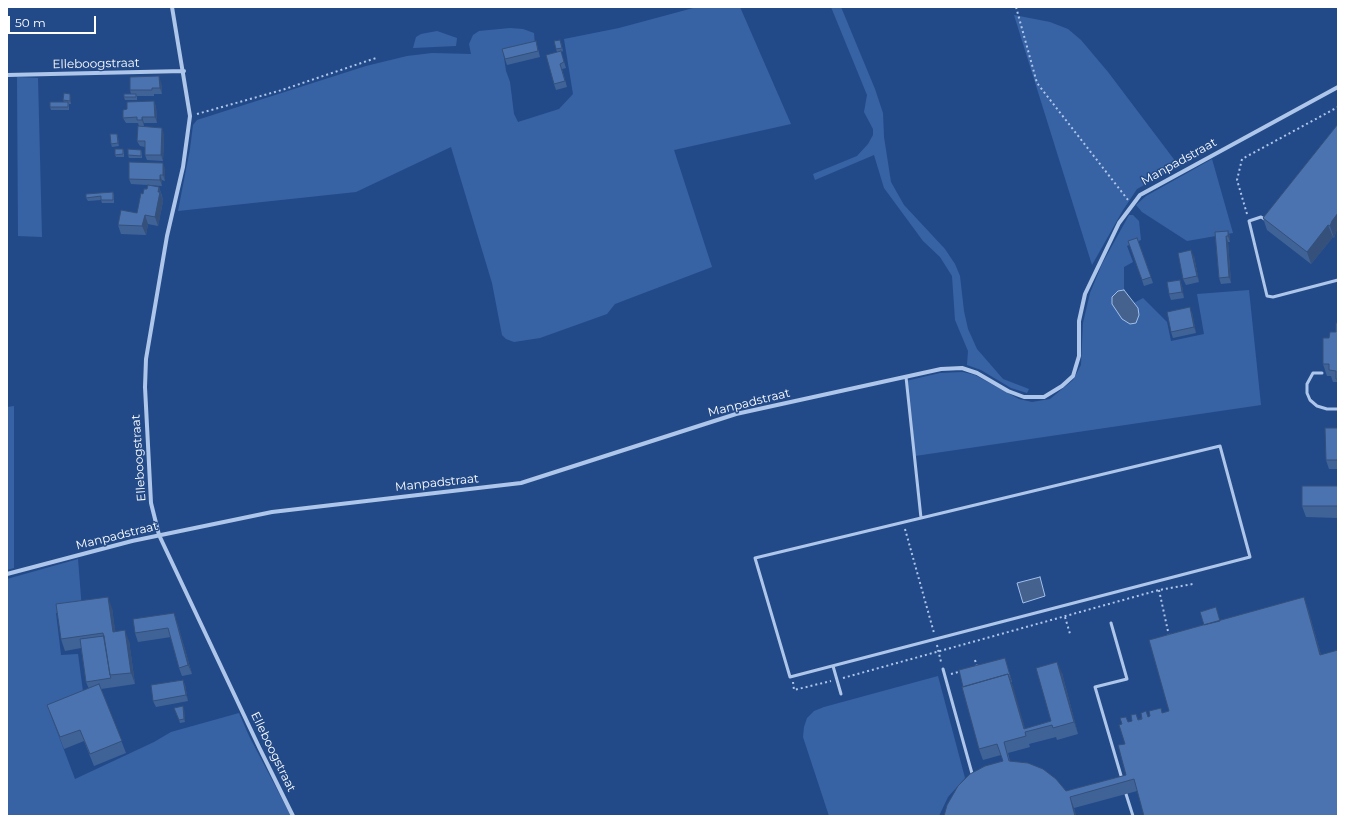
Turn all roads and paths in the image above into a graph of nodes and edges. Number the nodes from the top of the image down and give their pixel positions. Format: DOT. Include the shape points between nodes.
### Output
graph roads {
  1 [pos="172,7"];
  2 [pos="1016,7"];
  3 [pos="376,58"];
  4 [pos="184,71"];
  5 [pos="7,75"];
  6 [pos="1338,87"];
  7 [pos="1338,107"];
  8 [pos="190,116"];
  9 [pos="1132,204"];
  10 [pos="1267,220"];
  11 [pos="1249,221"];
  12 [pos="1338,280"];
  13 [pos="1322,373"];
  14 [pos="906,377"];
  15 [pos="1338,409"];
  16 [pos="922,518"];
  17 [pos="904,522"];
  18 [pos="159,535"];
  19 [pos="7,574"];
  20 [pos="1193,584"];
  21 [pos="1159,590"];
  22 [pos="1065,617"];
  23 [pos="1111,623"];
  24 [pos="1070,634"];
  25 [pos="936,639"];
  26 [pos="1170,639"];
  27 [pos="939,651"];
  28 [pos="975,660"];
  29 [pos="833,666"];
  30 [pos="943,669"];
  31 [pos="970,669"];
  32 [pos="964,671"];
  33 [pos="945,676"];
  34 [pos="792,677"];
  35 [pos="837,679"];
  36 [pos="841,694"];
  37 [pos="974,779"];
  38 [pos="1122,781"];
  39 [pos="1126,794"];
  40 [pos="294,816"];
  41 [pos="1132,816"];
  1 -- 4 [label="street, Elleboogstraat"];
  2 -- 9 [label="path" via="1038,83"];
  3 -- 8 [label="path" via="282,90"];
  4 -- 5 [label="street, Elleboogstraat"];
  4 -- 8 [label="street, Elleboogstraat"];
  6 -- 9 [label="street, Manpadstraat" via="1140,195"];
  7 -- 11 [label="path" via="1242,159 1237,180"];
  8 -- 18 [label="street, Elleboogstraat" via="183,167 166,244 146,359 151,503"];
  9 -- 14 [label="street, Manpadstraat" via="1107,246 1086,294 1079,321 1077,366 1062,386 1044,397 1024,398 977,373 962,368 941,369"];
  10 -- 11 [label="lane" via="1261,217"];
  11 -- 12 [label="lane" via="1268,296 1273,297"];
  13 -- 15 [label="lane" via="1313,373 1307,384 1310,400 1317,406"];
  14 -- 16 [label="lane"];
  14 -- 18 [label="street, Manpadstraat" via="736,414 521,484 272,512"];
  16 -- 17 [label="lane"];
  16 -- 25 [label="lane" via="1220,446 1250,557"];
  17 -- 25 [label="path"];
  17 -- 34 [label="lane" via="756,558"];
  18 -- 19 [label="street, Manpadstraat"];
  18 -- 40 [label="street, Elleboogstraat" via="259,748"];
  20 -- 21 [label="path"];
  21 -- 22 [label="path"];
  21 -- 26 [label="path"];
  22 -- 24 [label="path"];
  22 -- 27 [label="path"];
  23 -- 38 [label="lane" via="1127,679 1095,687"];
  25 -- 27 [label="path"];
  25 -- 29 [label="lane"];
  27 -- 30 [label="path"];
  27 -- 35 [label="path"];
  28 -- 31 [label="path" via="977,668"];
  29 -- 34 [label="lane"];
  29 -- 35 [label="lane"];
  30 -- 33 [label="lane"];
  32 -- 33 [label="path"];
  33 -- 37 [label="lane"];
  34 -- 35 [label="path" via="794,690"];
  35 -- 36 [label="lane"];
  39 -- 41 [label="lane"];
}
